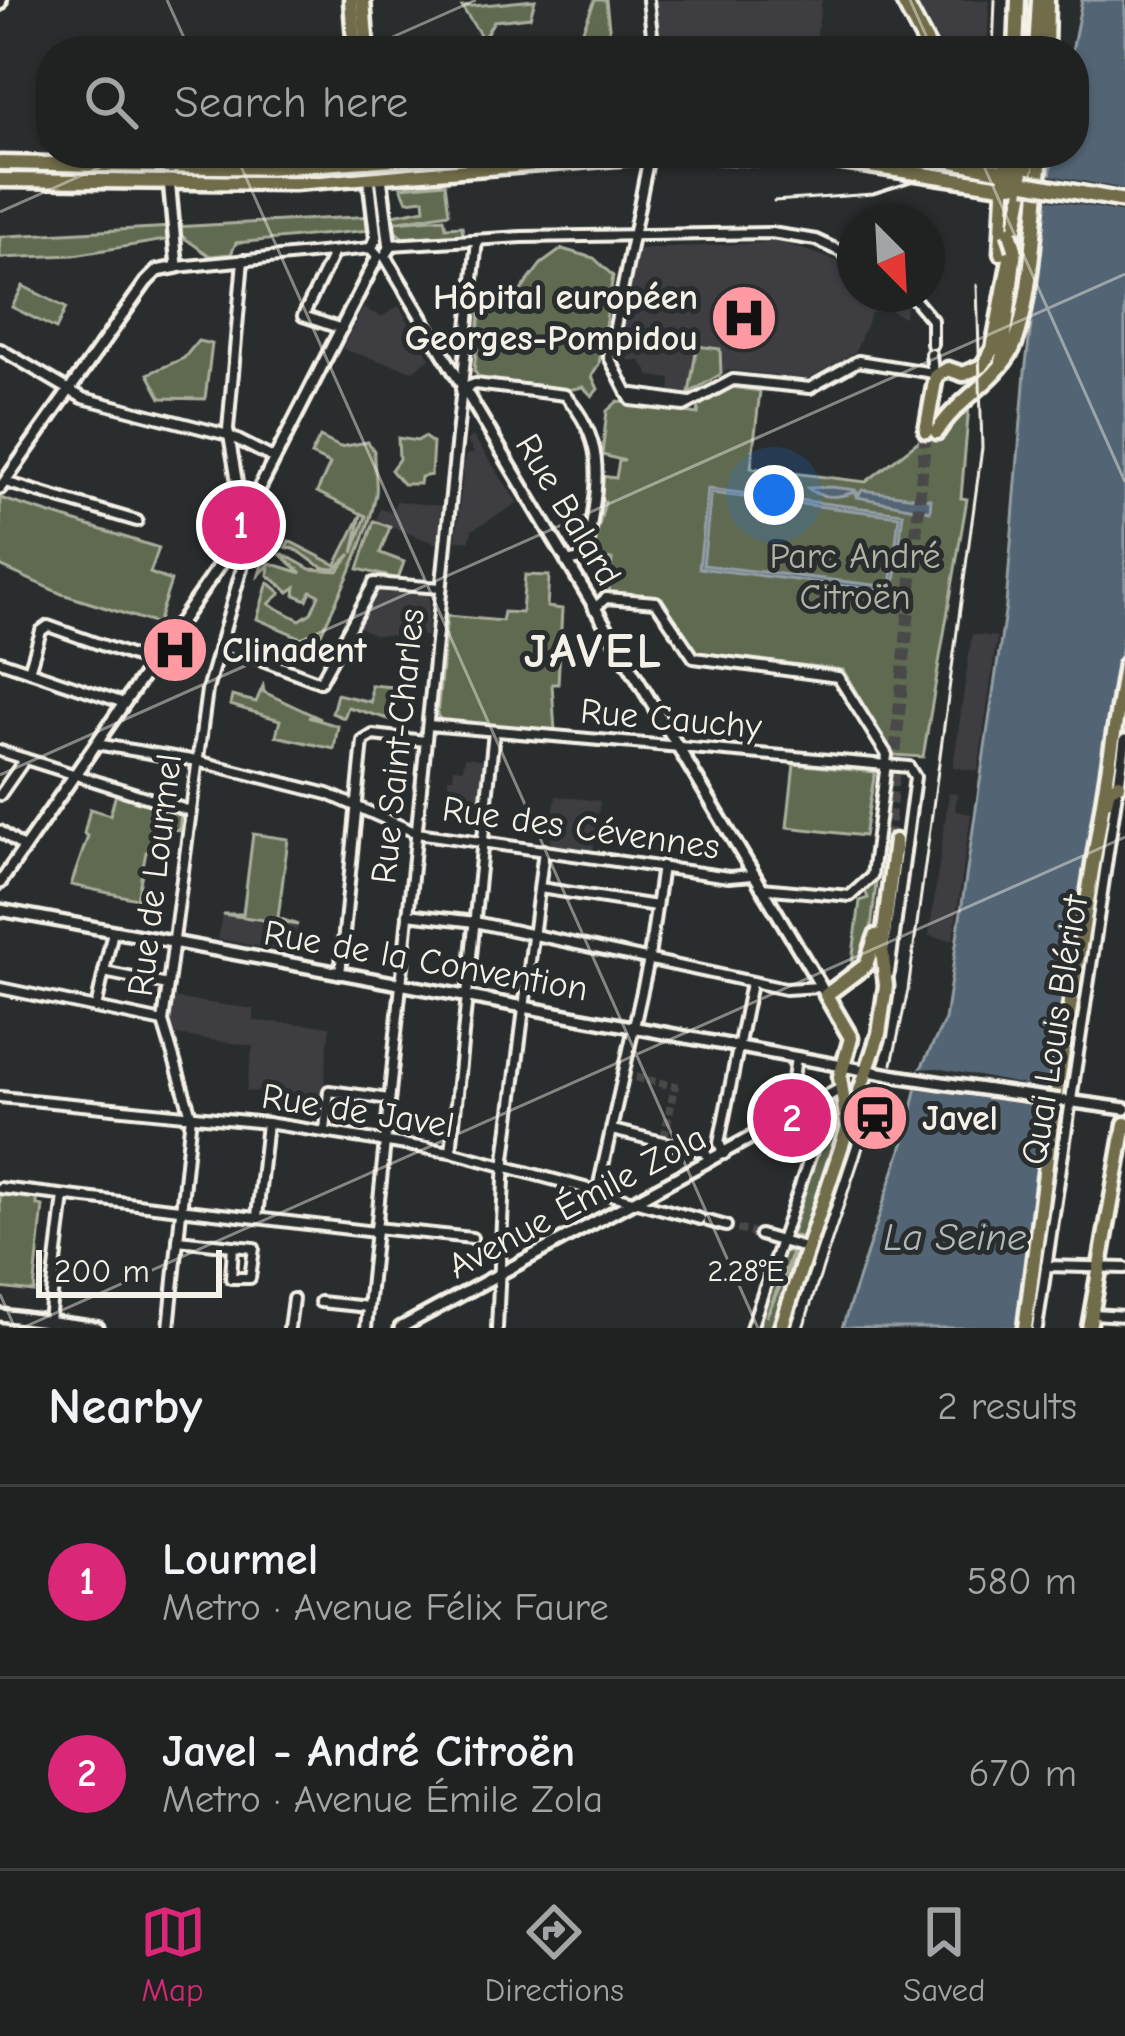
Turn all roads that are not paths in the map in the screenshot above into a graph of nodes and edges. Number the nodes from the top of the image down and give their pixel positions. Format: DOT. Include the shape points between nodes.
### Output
graph roads {
  1 [pos="351,0"];
  2 [pos="363,0"];
  3 [pos="648,0"];
  4 [pos="903,0"];
  5 [pos="1022,0"];
  6 [pos="1043,0"];
  7 [pos="355,36"];
  8 [pos="366,36"];
  9 [pos="652,36"];
  10 [pos="922,36"];
  11 [pos="1021,36"];
  12 [pos="1042,36"];
  13 [pos="0,163"];
  14 [pos="36,166"];
  15 [pos="65,168"];
  16 [pos="254,168"];
  17 [pos="373,168"];
  18 [pos="486,168"];
  19 [pos="646,168"];
  20 [pos="882,168"];
  21 [pos="930,168"];
  22 [pos="977,168"];
  23 [pos="1012,168"];
  24 [pos="1018,168"];
  25 [pos="1024,168"];
  26 [pos="1029,168"];
  27 [pos="929,174"];
  28 [pos="169,176"];
  29 [pos="375,178"];
  30 [pos="0,180"];
  31 [pos="1018,181"];
  32 [pos="1125,201"];
  33 [pos="628,239"];
  34 [pos="477,240"];
  35 [pos="381,247"];
  36 [pos="837,251"];
  37 [pos="334,252"];
  38 [pos="244,260"];
  39 [pos="178,267"];
  40 [pos="925,312"];
  41 [pos="342,328"];
  42 [pos="0,349"];
  43 [pos="993,349"];
  44 [pos="931,352"];
  45 [pos="1002,364"];
  46 [pos="948,369"];
  47 [pos="962,374"];
  48 [pos="933,379"];
  49 [pos="461,389"];
  50 [pos="72,390"];
  51 [pos="966,392"];
  52 [pos="955,403"];
  53 [pos="229,435"];
  54 [pos="277,460"];
  55 [pos="3,485"];
  56 [pos="256,502"];
  57 [pos="240,503"];
  58 [pos="137,521"];
  59 [pos="244,524"];
  60 [pos="237,536"];
  61 [pos="248,547"];
  62 [pos="223,560"];
  63 [pos="564,561"];
  64 [pos="441,588"];
  65 [pos="593,610"];
  66 [pos="220,644"];
  67 [pos="0,662"];
  68 [pos="152,663"];
  69 [pos="1125,664"];
  70 [pos="29,670"];
  71 [pos="124,704"];
  72 [pos="428,725"];
  73 [pos="494,730"];
  74 [pos="1125,740"];
  75 [pos="426,741"];
  76 [pos="96,744"];
  77 [pos="676,747"];
  78 [pos="0,751"];
  79 [pos="26,759"];
  80 [pos="197,761"];
  81 [pos="888,764"];
  82 [pos="74,775"];
  83 [pos="1122,788"];
  84 [pos="0,795"];
  85 [pos="356,807"];
  86 [pos="190,811"];
  87 [pos="0,831"];
  88 [pos="417,832"];
  89 [pos="484,842"];
  90 [pos="24,848"];
  91 [pos="544,850"];
  92 [pos="662,866"];
  93 [pos="1093,873"];
  94 [pos="753,875"];
  95 [pos="0,881"];
  96 [pos="540,888"];
  97 [pos="761,888"];
  98 [pos="656,905"];
  99 [pos="0,910"];
  100 [pos="408,914"];
  101 [pos="475,922"];
  102 [pos="113,931"];
  103 [pos="533,935"];
  104 [pos="173,942"];
  105 [pos="648,960"];
  106 [pos="104,972"];
  107 [pos="340,974"];
  108 [pos="751,983"];
  109 [pos="168,985"];
  110 [pos="400,985"];
  111 [pos="886,986"];
  112 [pos="0,988"];
  113 [pos="823,991"];
  114 [pos="468,996"];
  115 [pos="524,1007"];
  116 [pos="96,1008"];
  117 [pos="163,1022"];
  118 [pos="634,1027"];
  119 [pos="741,1047"];
  120 [pos="796,1057"];
  121 [pos="842,1066"];
  122 [pos="875,1072"];
  123 [pos="842,1088"];
  124 [pos="863,1090"];
  125 [pos="0,1097"];
  126 [pos="389,1099"];
  127 [pos="1066,1101"];
  128 [pos="1125,1109"];
  129 [pos="801,1114"];
  130 [pos="191,1115"];
  131 [pos="267,1123"];
  132 [pos="1125,1124"];
  133 [pos="848,1125"];
  134 [pos="611,1130"];
  135 [pos="325,1131"];
  136 [pos="385,1140"];
  137 [pos="451,1152"];
  138 [pos="724,1154"];
  139 [pos="710,1161"];
  140 [pos="506,1166"];
  141 [pos="0,1188"];
  142 [pos="597,1192"];
  143 [pos="64,1196"];
  144 [pos="634,1202"];
  145 [pos="182,1208"];
  146 [pos="257,1217"];
  147 [pos="726,1226"];
  148 [pos="376,1230"];
  149 [pos="760,1235"];
  150 [pos="472,1238"];
  151 [pos="178,1240"];
  152 [pos="782,1241"];
  153 [pos="233,1246"];
  154 [pos="805,1248"];
  155 [pos="1046,1266"];
  156 [pos="1099,1268"];
  157 [pos="1125,1268"];
  158 [pos="500,1273"];
  159 [pos="292,1299"];
  160 [pos="320,1302"];
  161 [pos="368,1307"];
  162 [pos="0,1315"];
  163 [pos="1125,1316"];
  164 [pos="1090,1321"];
  165 [pos="48,1325"];
  166 [pos="98,1328"];
  167 [pos="169,1328"];
  168 [pos="290,1328"];
  169 [pos="366,1328"];
  170 [pos="400,1328"];
  171 [pos="497,1328"];
  172 [pos="751,1328"];
  173 [pos="781,1328"];
  174 [pos="1025,1328"];
  175 [pos="1037,1328"];
  1 -- 7 [label="main road"];
  2 -- 8 [label="main road"];
  3 -- 9 [label="street"];
  4 -- 10 [label="highway"];
  5 -- 11 [label="main road"];
  6 -- 12 [label="main road"];
  13 -- 14 [label="main road"];
  15 -- 28 [label="main road"];
  16 -- 28 [label="main road"];
  17 -- 29 [label="main road"];
  18 -- 29 [label="main road"];
  19 -- 33 [label="street"];
  20 -- 27 [label="main road"];
  21 -- 27 [label="main road"];
  22 -- 31 [label="main road"];
  23 -- 31 [label="main road"];
  24 -- 31 [label="main road"];
  25 -- 31 [label="main road"];
  26 -- 31 [label="main road"];
  27 -- 31 [label="main road"];
  28 -- 29 [label="main road"];
  28 -- 30 [label="main road"];
  28 -- 39 [label="main road"];
  29 -- 35 [label="main road"];
  31 -- 32 [label="main road, bridge"];
  31 -- 43 [label="main road"];
  31 -- 43 [label="main road"];
  31 -- 45 [label="main road" via="1018,332"];
  31 -- 45 [label="main road, bridge" via="1007,205 1015,249"];
  33 -- 34 [label="street"];
  33 -- 36 [label="street" via="794,235"];
  33 -- 48 [label="street" via="608,363 633,400 677,406 733,380 810,388 857,361"];
  34 -- 35 [label="street"];
  34 -- 49 [label="street, Rue Saint-Charles"];
  35 -- 37 [label="street"];
  35 -- 41 [label="main road"];
  35 -- 49 [label="main road, Rue Balard"];
  37 -- 38 [label="street"];
  37 -- 41 [label="street" via="304,316"];
  38 -- 39 [label="street"];
  38 -- 53 [label="street, Rue de Lourmel"];
  39 -- 50 [label="main road" via="157,271"];
  40 -- 44 [label="street"];
  41 -- 54 [label="main road"];
  42 -- 50 [label="street"];
  43 -- 47 [label="main road" via="982,366"];
  44 -- 46 [label="street"];
  44 -- 48 [label="street"];
  45 -- 51 [label="main road"];
  46 -- 47 [label="main road"];
  46 -- 48 [label="main road"];
  47 -- 51 [label="main road"];
  48 -- 52 [label="main road" via="939,399"];
  48 -- 52 [label="main road" via="931,432"];
  49 -- 63 [label="main road, Rue Balard"];
  49 -- 63 [label="street" via="566,395 597,444 587,558"];
  49 -- 64 [label="street, Rue Saint-Charles"];
  50 -- 53 [label="street"];
  50 -- 55 [label="main road"];
  51 -- 52 [label="main road"];
  53 -- 54 [label="street"];
  53 -- 57 [label="street, Rue de Lourmel"];
  54 -- 56 [label="main road"];
  55 -- 58 [label="street"];
  56 -- 57 [label="street"];
  56 -- 59 [label="main road"];
  56 -- 61 [label="main road"];
  57 -- 59 [label="street, Rue de Lourmel"];
  59 -- 60 [label="main road"];
  59 -- 61 [label="street, Rue de Lourmel"];
  60 -- 61 [label="main road"];
  60 -- 62 [label="main road"];
  61 -- 62 [label="main road"];
  61 -- 66 [label="street, Rue de Lourmel"];
  62 -- 68 [label="main road"];
  63 -- 65 [label="main road, Rue Balard"];
  64 -- 66 [label="street" via="374,583 320,682"];
  64 -- 72 [label="street, Rue Saint-Charles"];
  65 -- 77 [label="main road, Rue Balard"];
  65 -- 81 [label="street" via="606,598 656,602 694,658 838,677"];
  66 -- 80 [label="street, Rue de Lourmel"];
  67 -- 70 [label="street"];
  68 -- 70 [label="street" via="48,626"];
  68 -- 71 [label="main road"];
  69 -- 93 [label="main road"];
  70 -- 71 [label="street"];
  71 -- 76 [label="main road"];
  72 -- 73 [label="street, Rue Cauchy"];
  72 -- 75 [label="street, Rue Saint-Charles"];
  73 -- 77 [label="street, Rue Cauchy"];
  73 -- 89 [label="street"];
  74 -- 83 [label="main road, Quai Louis Blériot"];
  75 -- 85 [label="street" via="365,738"];
  75 -- 88 [label="street, Rue Saint-Charles"];
  76 -- 80 [label="street, Rue des Cévennes"];
  76 -- 82 [label="main road"];
  77 -- 81 [label="street, Rue Cauchy"];
  77 -- 94 [label="main road, Rue Balard"];
  78 -- 79 [label="street"];
  79 -- 82 [label="street"];
  79 -- 84 [label="street"];
  80 -- 85 [label="street, Rue des Cévennes"];
  80 -- 86 [label="street, Rue de Lourmel"];
  81 -- 97 [label="street, Rue des Cévennes" via="875,865 863,886 850,896"];
  81 -- 111 [label="street, Rue Cauchy" via="909,767 915,777"];
  82 -- 86 [label="street"];
  82 -- 90 [label="main road"];
  83 -- 93 [label="main road" via="1109,789"];
  83 -- 127 [label="street, Quai Louis Blériot"];
  85 -- 88 [label="street, Rue des Cévennes"];
  85 -- 107 [label="street"];
  86 -- 104 [label="street, Rue de Lourmel"];
  87 -- 90 [label="street"];
  88 -- 89 [label="street, Rue des Cévennes"];
  88 -- 100 [label="street, Rue Saint-Charles"];
  89 -- 91 [label="street, Rue des Cévennes"];
  89 -- 101 [label="street"];
  90 -- 95 [label="main road"];
  91 -- 92 [label="street, Rue des Cévennes"];
  91 -- 96 [label="street"];
  92 -- 94 [label="street, Rue des Cévennes"];
  92 -- 98 [label="street"];
  93 -- 174 [label="main road"];
  94 -- 97 [label="main road, Rue Balard"];
  96 -- 98 [label="street"];
  96 -- 103 [label="street"];
  97 -- 113 [label="main road, Rue Balard"];
  98 -- 105 [label="street"];
  99 -- 102 [label="main road, Rue de la Convention"];
  100 -- 101 [label="street"];
  100 -- 110 [label="street, Rue Saint-Charles"];
  101 -- 103 [label="street"];
  101 -- 114 [label="street"];
  102 -- 104 [label="main road, Rue de la Convention"];
  102 -- 106 [label="street"];
  103 -- 105 [label="street"];
  103 -- 115 [label="street"];
  104 -- 107 [label="main road, Rue de la Convention"];
  104 -- 109 [label="street, Rue de Lourmel"];
  105 -- 108 [label="street"];
  105 -- 118 [label="street"];
  106 -- 109 [label="street"];
  106 -- 116 [label="street"];
  107 -- 110 [label="main road, Rue de la Convention"];
  108 -- 113 [label="street"];
  108 -- 119 [label="street"];
  109 -- 117 [label="street, Rue de Lourmel"];
  110 -- 114 [label="main road, Rue de la Convention"];
  110 -- 126 [label="street, Rue Saint-Charles"];
  111 -- 113 [label="main road" via="891,841 871,959"];
  111 -- 122 [label="main road"];
  112 -- 116 [label="street"];
  113 -- 121 [label="main road, Rue Balard" via="850,1041"];
  114 -- 115 [label="main road, Rue de la Convention"];
  114 -- 137 [label="street"];
  115 -- 118 [label="main road, Rue de la Convention"];
  115 -- 140 [label="street"];
  116 -- 117 [label="street"];
  117 -- 130 [label="street, Rue de Lourmel"];
  118 -- 119 [label="main road, Rue de la Convention"];
  118 -- 134 [label="street"];
  119 -- 120 [label="main road, Rue de la Convention"];
  119 -- 138 [label="street" via="719,1143"];
  120 -- 121 [label="main road, Rue de la Convention"];
  120 -- 129 [label="street" via="789,1108"];
  121 -- 122 [label="main road, Rue de la Convention"];
  121 -- 123 [label="main road"];
  122 -- 124 [label="main road"];
  122 -- 127 [label="main road, Rue de la Convention, bridge"];
  123 -- 124 [label="main road"];
  123 -- 129 [label="main road, Avenue Émile Zola"];
  123 -- 133 [label="main road"];
  124 -- 133 [label="main road"];
  125 -- 130 [label="street, Rue de Javel"];
  126 -- 135 [label="street" via="329,1091"];
  126 -- 136 [label="street, Rue Saint-Charles"];
  127 -- 128 [label="main road, Rue de la Convention"];
  127 -- 155 [label="street, Quai Louis Blériot"];
  129 -- 138 [label="main road, Avenue Émile Zola"];
  129 -- 152 [label="street" via="815,1142"];
  130 -- 131 [label="street, Rue de Javel"];
  130 -- 145 [label="street, Rue de Lourmel"];
  131 -- 135 [label="street, Rue de Javel"];
  131 -- 146 [label="street"];
  132 -- 156 [label="main road"];
  133 -- 154 [label="main road"];
  134 -- 139 [label="street" via="705,1152"];
  134 -- 142 [label="street"];
  135 -- 136 [label="street, Rue de Javel"];
  136 -- 137 [label="street, Rue de Javel"];
  136 -- 148 [label="street, Rue Saint-Charles"];
  137 -- 140 [label="street, Rue de Javel"];
  138 -- 139 [label="main road, Avenue Émile Zola"];
  139 -- 144 [label="main road, Avenue Émile Zola"];
  140 -- 142 [label="street, Rue de Javel"];
  140 -- 158 [label="street"];
  141 -- 143 [label="street"];
  142 -- 144 [label="street, Rue de Javel"];
  143 -- 145 [label="street"];
  143 -- 165 [label="street"];
  144 -- 147 [label="street, Rue de Javel"];
  144 -- 158 [label="main road, Avenue Émile Zola"];
  145 -- 146 [label="street"];
  145 -- 151 [label="street, Rue de Lourmel"];
  146 -- 148 [label="street"];
  148 -- 150 [label="street"];
  148 -- 161 [label="street, Rue Saint-Charles"];
  149 -- 152 [label="street"];
  151 -- 153 [label="street"];
  151 -- 167 [label="street, Rue de Lourmel"];
  152 -- 154 [label="street"];
  152 -- 172 [label="street"];
  153 -- 153 [label="street" via="231,1278 250,1278 254,1248"];
  154 -- 173 [label="main road"];
  155 -- 156 [label="street"];
  155 -- 175 [label="street, Quai Louis Blériot"];
  156 -- 157 [label="street"];
  156 -- 164 [label="main road"];
  158 -- 170 [label="main road, Avenue Émile Zola"];
  158 -- 171 [label="street"];
  159 -- 168 [label="street"];
  160 -- 161 [label="street"];
  161 -- 169 [label="street, Rue Saint-Charles"];
  162 -- 165 [label="main road"];
  163 -- 164 [label="street"];
  165 -- 166 [label="main road"];
}
